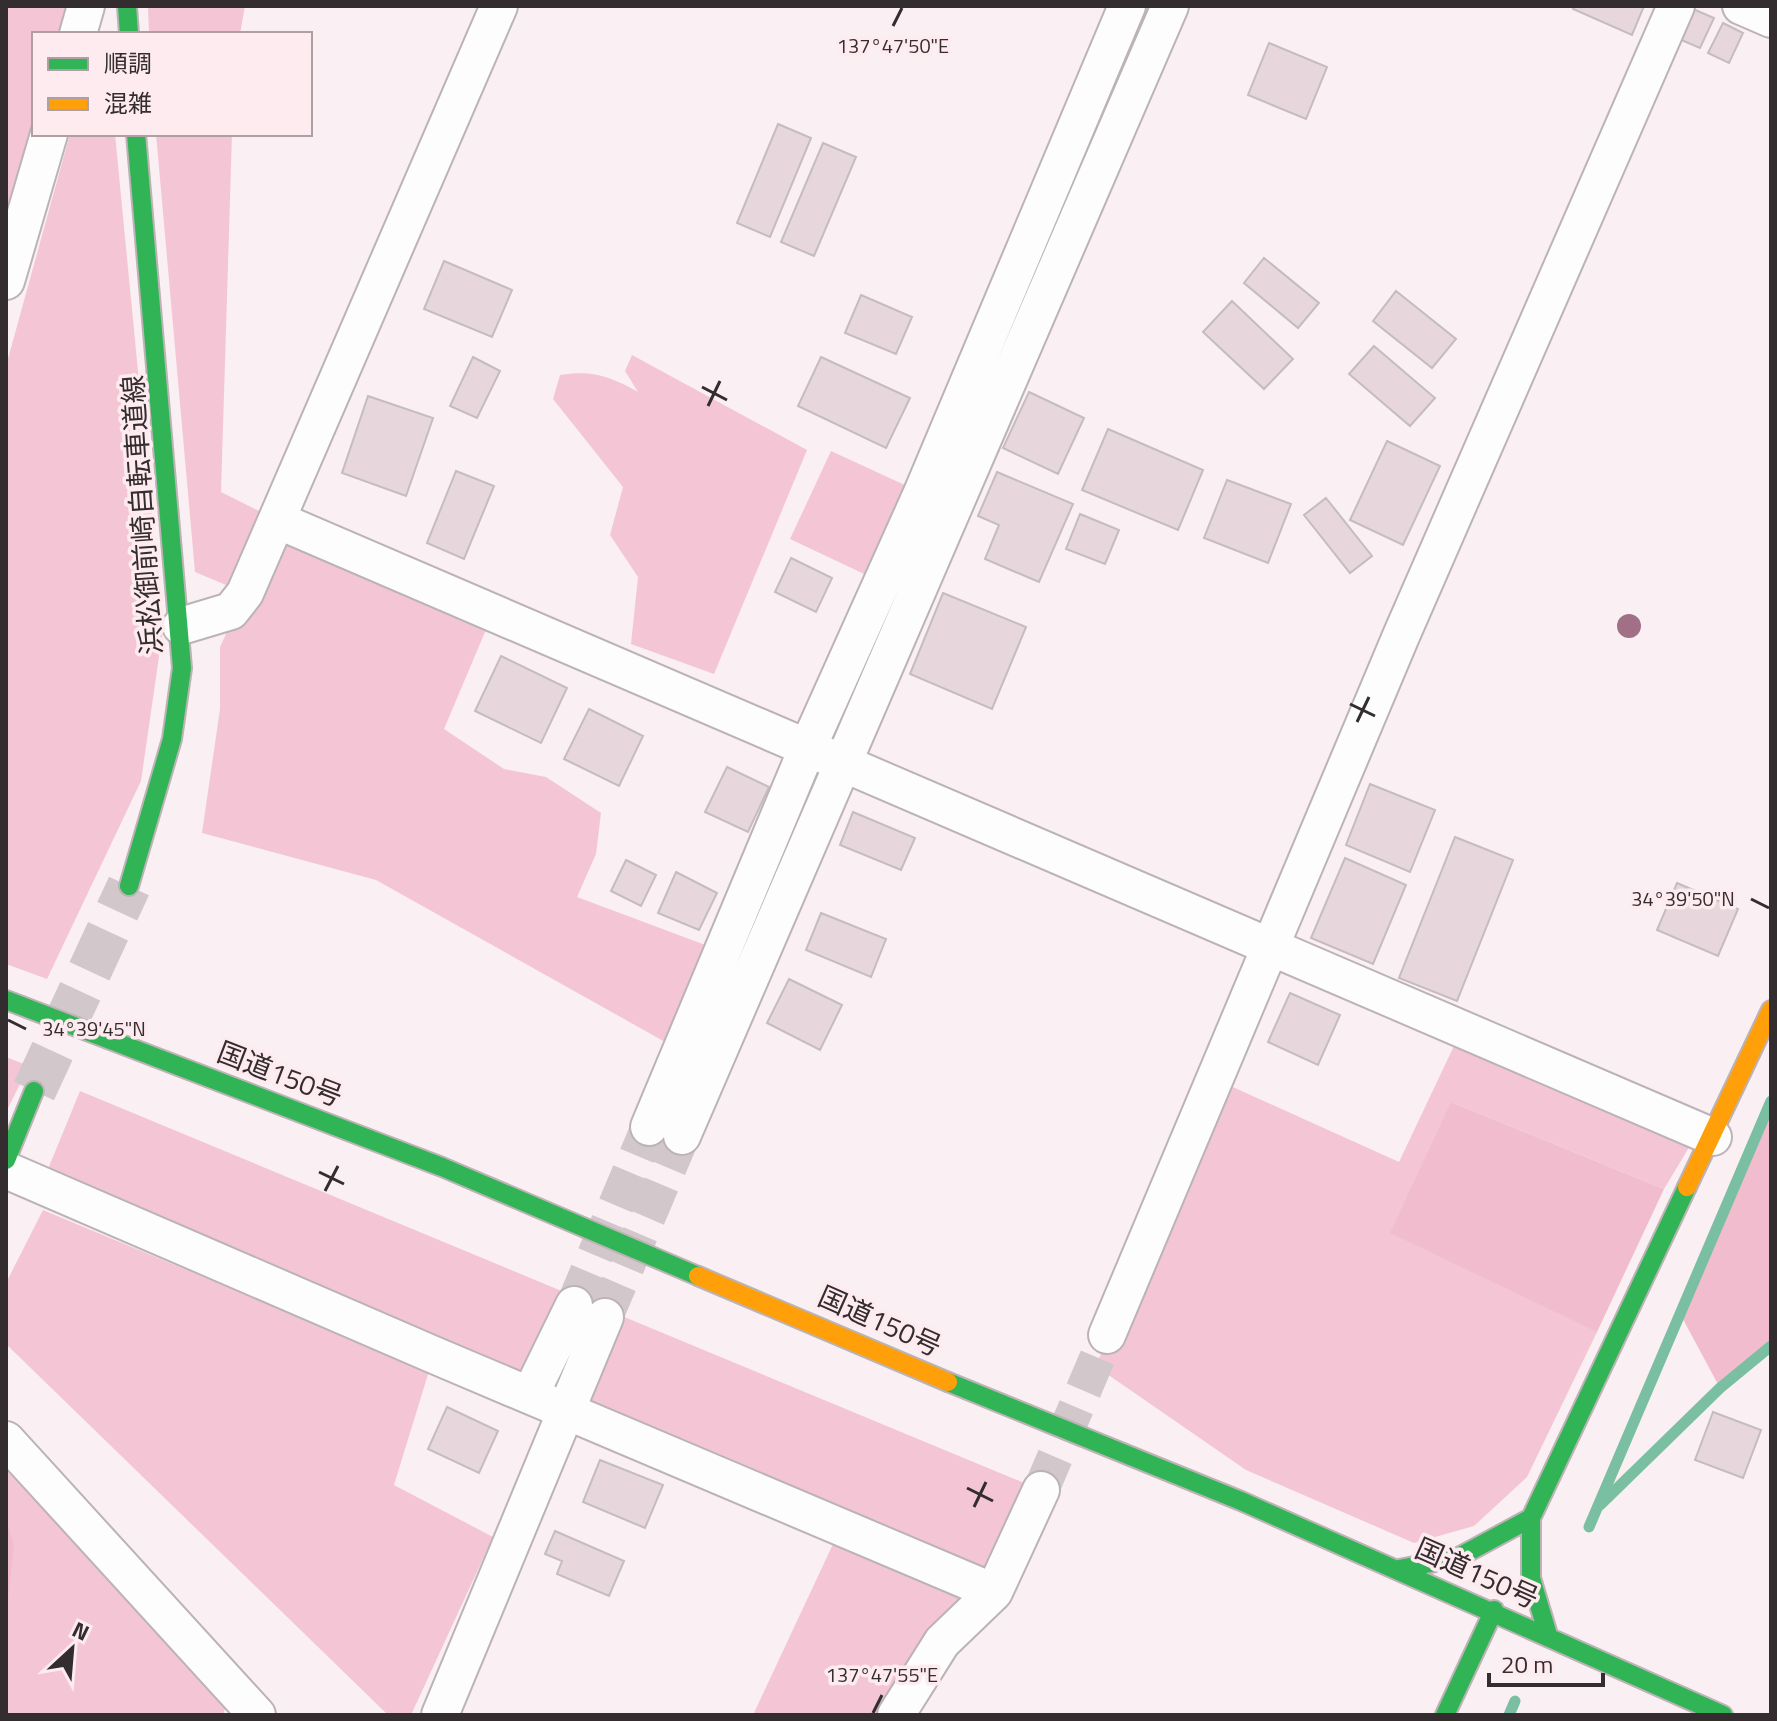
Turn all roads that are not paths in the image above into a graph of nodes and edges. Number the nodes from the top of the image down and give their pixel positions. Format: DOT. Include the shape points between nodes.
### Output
graph roads {
  1 [pos="86,6"];
  2 [pos="127,6"];
  3 [pos="499,6"];
  4 [pos="1127,6"];
  5 [pos="1170,6"];
  6 [pos="1676,6"];
  7 [pos="1741,6"];
  8 [pos="1771,19"];
  9 [pos="79,32"];
  10 [pos="129,32"];
  11 [pos="48,136"];
  12 [pos="136,136"];
  13 [pos="6,281"];
  14 [pos="277,520"];
  15 [pos="181,626"];
  16 [pos="807,749"];
  17 [pos="843,764"];
  18 [pos="129,886"];
  19 [pos="1270,947"];
  20 [pos="6,1000"];
  21 [pos="1771,1010"];
  22 [pos="34,1091"];
  23 [pos="1713,1137"];
  24 [pos="6,1160"];
  25 [pos="6,1170"];
  26 [pos="1107,1335"];
  27 [pos="530,1395"];
  28 [pos="567,1410"];
  29 [pos="6,1440"];
  30 [pos="1041,1490"];
  31 [pos="1531,1518"];
  32 [pos="1399,1569"];
  33 [pos="994,1592"];
  34 [pos="1494,1610"];
  35 [pos="1548,1635"];
  36 [pos="257,1715"];
  37 [pos="440,1715"];
  38 [pos="896,1715"];
  39 [pos="1445,1715"];
  40 [pos="1723,1715"];
  1 -- 9 [label="street"];
  2 -- 10 [label="main road"];
  3 -- 14 [label="street"];
  4 -- 16 [label="street" via="922,493"];
  5 -- 17 [label="street"];
  6 -- 19 [label="street"];
  7 -- 8 [label="street"];
  11 -- 13 [label="street"];
  12 -- 15 [label="main road, 浜松御前崎自転車道線"];
  14 -- 15 [label="street" via="245,593 231,611"];
  14 -- 16 [label="street"];
  15 -- 18 [label="main road, 浜松御前崎自転車道線" via="182,668 172,739"];
  16 -- 17 [label="street"];
  16 -- 17 [label="street" via="666,1131"];
  17 -- 19 [label="street"];
  19 -- 23 [label="street"];
  19 -- 26 [label="street"];
  20 -- 32 [label="main road, 国道150号" via="442,1167"];
  21 -- 23 [label="main road"];
  22 -- 24 [label="main road"];
  23 -- 31 [label="main road"];
  25 -- 27 [label="street"];
  27 -- 28 [label="street"];
  27 -- 28 [label="street" via="590,1311"];
  28 -- 33 [label="street"];
  28 -- 37 [label="street"];
  29 -- 36 [label="street"];
  30 -- 33 [label="street"];
  31 -- 32 [label="main road" via="1457,1558"];
  31 -- 35 [label="main road" via="1528,1563 1533,1603"];
  32 -- 34 [label="main road, 国道150号"];
  33 -- 38 [label="street" via="942,1642"];
  34 -- 35 [label="main road, 国道150号"];
  34 -- 39 [label="main road"];
  35 -- 40 [label="main road, 国道150号"];
}
